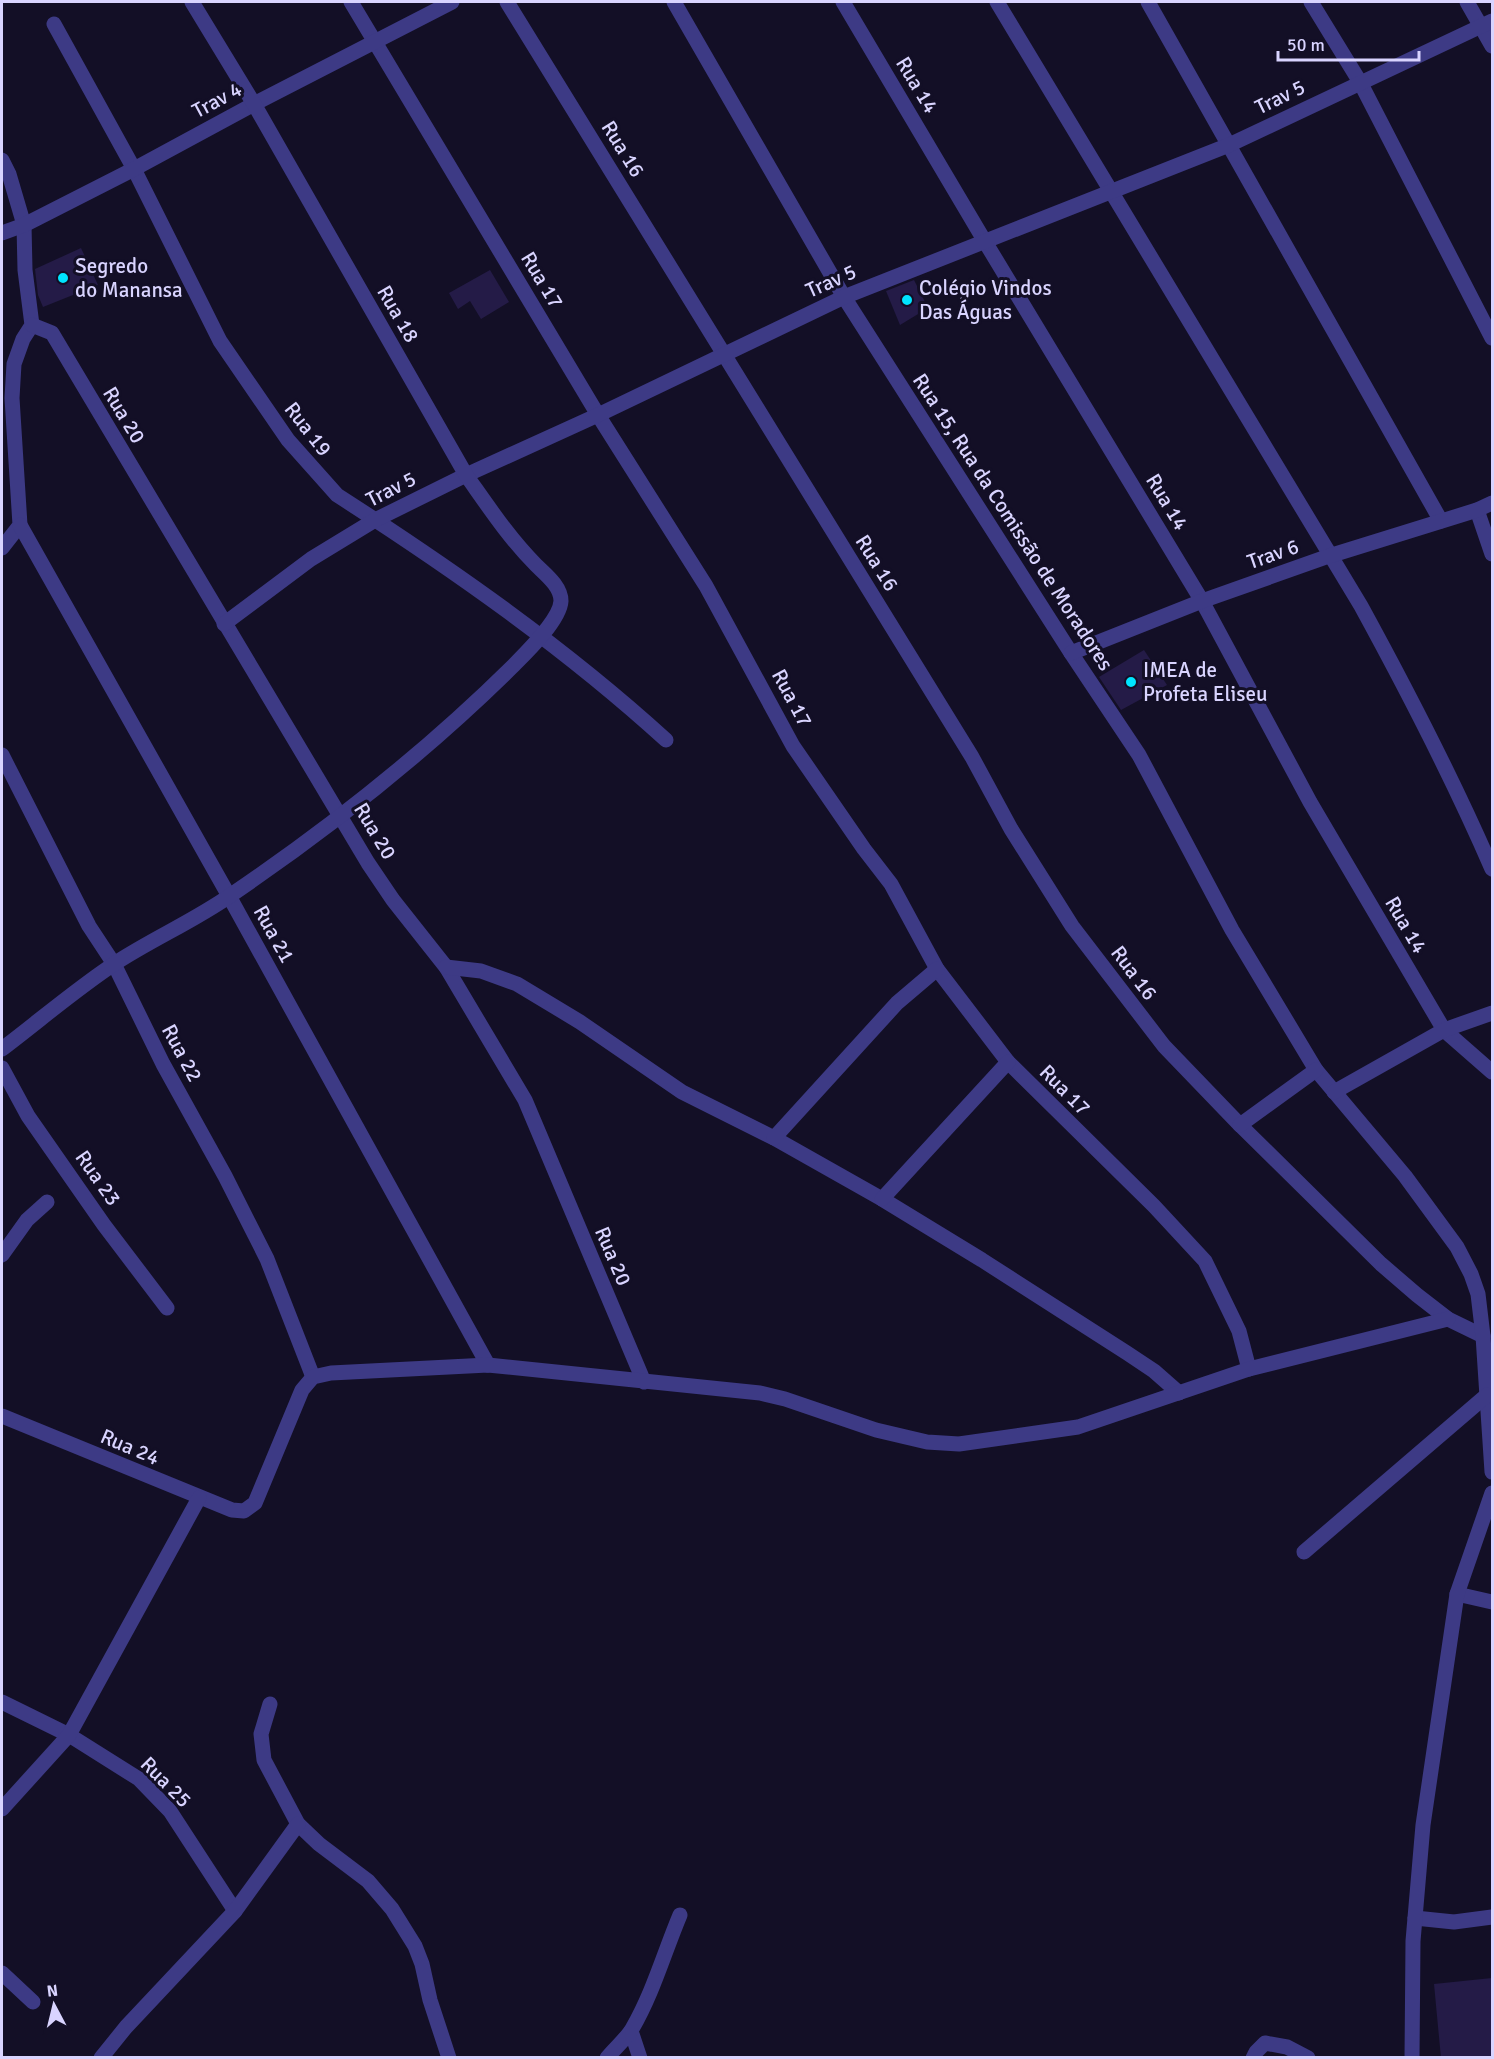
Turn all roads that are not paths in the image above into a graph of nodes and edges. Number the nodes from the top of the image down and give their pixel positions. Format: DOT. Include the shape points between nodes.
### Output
graph roads {
  1 [pos="192,2"];
  2 [pos="351,2"];
  3 [pos="452,2"];
  4 [pos="507,2"];
  5 [pos="674,2"];
  6 [pos="843,2"];
  7 [pos="998,2"];
  8 [pos="1148,2"];
  9 [pos="1311,2"];
  10 [pos="1467,2"];
  11 [pos="1487,23"];
  12 [pos="54,24"];
  13 [pos="375,41"];
  14 [pos="1492,46"];
  15 [pos="1360,82"];
  16 [pos="254,104"];
  17 [pos="1228,146"];
  18 [pos="2,160"];
  19 [pos="134,169"];
  20 [pos="1112,191"];
  21 [pos="24,225"];
  22 [pos="2,233"];
  23 [pos="984,240"];
  24 [pos="844,297"];
  25 [pos="32,325"];
  26 [pos="1492,338"];
  27 [pos="724,354"];
  28 [pos="598,415"];
  29 [pos="466,475"];
  30 [pos="1492,503"];
  31 [pos="1477,510"];
  32 [pos="375,520"];
  33 [pos="1441,520"];
  34 [pos="20,525"];
  35 [pos="2,548"];
  36 [pos="1492,554"];
  37 [pos="1329,556"];
  38 [pos="1202,601"];
  39 [pos="224,624"];
  40 [pos="541,638"];
  41 [pos="1071,653"];
  42 [pos="666,740"];
  43 [pos="2,755"];
  44 [pos="341,815"];
  45 [pos="1492,868"];
  46 [pos="230,896"];
  47 [pos="114,964"];
  48 [pos="446,967"];
  49 [pos="937,969"];
  50 [pos="1492,1012"];
  51 [pos="1444,1030"];
  52 [pos="2,1049"];
  53 [pos="1008,1062"];
  54 [pos="2,1068"];
  55 [pos="1316,1070"];
  56 [pos="1492,1072"];
  57 [pos="1334,1092"];
  58 [pos="1240,1125"];
  59 [pos="774,1138"];
  60 [pos="882,1199"];
  61 [pos="47,1203"];
  62 [pos="2,1255"];
  63 [pos="167,1308"];
  64 [pos="1448,1319"];
  65 [pos="1483,1336"];
  66 [pos="488,1365"];
  67 [pos="1249,1369"];
  68 [pos="313,1377"];
  69 [pos="644,1382"];
  70 [pos="1179,1393"];
  71 [pos="1487,1395"];
  72 [pos="2,1416"];
  73 [pos="1492,1473"];
  74 [pos="1492,1493"];
  75 [pos="198,1498"];
  76 [pos="1304,1552"];
  77 [pos="1457,1594"];
  78 [pos="1492,1602"];
  79 [pos="2,1702"];
  80 [pos="270,1704"];
  81 [pos="69,1735"];
  82 [pos="2,1809"];
  83 [pos="298,1824"];
  84 [pos="235,1911"];
  85 [pos="680,1915"];
  86 [pos="1492,1917"];
  87 [pos="1415,1918"];
  88 [pos="2,1973"];
  89 [pos="33,2002"];
  90 [pos="631,2031"];
  91 [pos="101,2058"];
  92 [pos="449,2058"];
  93 [pos="607,2058"];
  94 [pos="640,2058"];
  95 [pos="1253,2058"];
  96 [pos="1308,2058"];
  97 [pos="1412,2058"];
  1 -- 16 [label="street, Rua 18"];
  2 -- 13 [label="street, Rua 17"];
  3 -- 13 [label="street, Trav 4"];
  4 -- 27 [label="street, Rua 16"];
  5 -- 24 [label="street, Rua 15, Rua da Comissão de Moradores"];
  6 -- 23 [label="street, Rua 14"];
  7 -- 20 [label="street"];
  8 -- 17 [label="street"];
  9 -- 15 [label="street"];
  10 -- 11 [label="street"];
  11 -- 14 [label="street"];
  11 -- 15 [label="street, Trav 5"];
  12 -- 19 [label="street, Rua 19"];
  13 -- 16 [label="street, Trav 4"];
  13 -- 28 [label="street, Rua 17"];
  15 -- 17 [label="street, Trav 5"];
  15 -- 26 [label="street"];
  16 -- 19 [label="street, Trav 4"];
  16 -- 29 [label="street, Rua 18"];
  17 -- 20 [label="street, Trav 5"];
  17 -- 33 [label="street"];
  18 -- 21 [label="street"];
  19 -- 21 [label="street, Trav 4"];
  19 -- 32 [label="street, Rua 19" via="220,341 254,393 324,482"];
  20 -- 23 [label="street, Trav 5"];
  20 -- 37 [label="street"];
  21 -- 22 [label="street, Trav 4"];
  21 -- 25 [label="street"];
  23 -- 24 [label="street, Trav 5"];
  23 -- 38 [label="street, Rua 14"];
  24 -- 27 [label="street, Trav 5"];
  24 -- 41 [label="street, Rua 15, Rua da Comissão de Moradores"];
  25 -- 34 [label="street" via="14,364 12,398"];
  25 -- 39 [label="street, Rua 20" via="52,333"];
  27 -- 28 [label="street, Trav 5"];
  27 -- 58 [label="street, Rua 16" via="1072,926 1164,1046"];
  28 -- 29 [label="street, Trav 5"];
  28 -- 49 [label="street, Rua 17" via="706,586 793,746 891,884"];
  29 -- 32 [label="street, Trav 5"];
  29 -- 40 [label="street, Rua 18" via="504,528 558,591 559,608"];
  30 -- 31 [label="street, Trav 6"];
  31 -- 33 [label="street, Trav 6"];
  31 -- 36 [label="street"];
  32 -- 39 [label="street, Trav 5" via="311,559"];
  32 -- 40 [label="street, Rua 19" via="492,599"];
  33 -- 37 [label="street, Trav 6"];
  34 -- 35 [label="street"];
  34 -- 46 [label="street, Rua 21"];
  37 -- 38 [label="street, Trav 6"];
  37 -- 45 [label="street" via="1397,671"];
  38 -- 41 [label="street, Trav 6"];
  38 -- 51 [label="street, Rua 14" via="1310,802"];
  39 -- 44 [label="street, Rua 20"];
  40 -- 42 [label="street, Rua 19" via="623,701"];
  40 -- 44 [label="street, Rua 18" via="465,713"];
  41 -- 55 [label="street, Rua 15, Rua da Comissão de Moradores" via="1139,755 1232,930"];
  43 -- 47 [label="street, Rua 22" via="89,926"];
  44 -- 46 [label="street, Rua 18"];
  44 -- 48 [label="street, Rua 20" via="393,900"];
  46 -- 47 [label="street, Rua 18"];
  46 -- 66 [label="street, Rua 21"];
  47 -- 52 [label="street, Rua 18"];
  47 -- 68 [label="street, Rua 22" via="267,1258"];
  48 -- 59 [label="street" via="481,971 518,984 682,1092"];
  48 -- 69 [label="street, Rua 20" via="525,1100"];
  49 -- 53 [label="street, Rua 17"];
  49 -- 59 [label="street" via="897,1003"];
  50 -- 51 [label="street"];
  51 -- 56 [label="street, Rua 14"];
  51 -- 57 [label="street"];
  53 -- 60 [label="street"];
  53 -- 67 [label="street, Rua 17" via="1205,1261 1239,1330"];
  54 -- 63 [label="street, Rua 23" via="28,1116"];
  55 -- 57 [label="street, Rua 15, Rua da Comissão de Moradores"];
  55 -- 58 [label="street"];
  57 -- 65 [label="street, Rua 15, Rua da Comissão de Moradores" via="1406,1176 1457,1247 1478,1294"];
  58 -- 64 [label="street, Rua 16" via="1381,1264"];
  59 -- 60 [label="street"];
  60 -- 70 [label="street" via="1127,1353"];
  61 -- 62 [label="street" via="27,1220"];
  64 -- 65 [label="street, Rua 16"];
  64 -- 67 [label="street"];
  65 -- 71 [label="street, Rua 15, Rua da Comissão de Moradores"];
  66 -- 68 [label="street"];
  66 -- 69 [label="street"];
  67 -- 70 [label="street"];
  68 -- 75 [label="street, Rua 24" via="302,1389 255,1503 244,1511 232,1510"];
  69 -- 70 [label="street" via="760,1393 885,1432 927,1442 959,1444 1078,1427"];
  71 -- 73 [label="street, Rua 15, Rua da Comissão de Moradores"];
  71 -- 76 [label="street"];
  72 -- 75 [label="street, Rua 24"];
  74 -- 77 [label="street"];
  75 -- 81 [label="street"];
  77 -- 78 [label="street"];
  77 -- 87 [label="street" via="1423,1825"];
  79 -- 81 [label="street, Rua 25"];
  80 -- 83 [label="street" via="261,1734 264,1760"];
  81 -- 82 [label="street"];
  81 -- 84 [label="street, Rua 25" via="139,1779 170,1811"];
  83 -- 84 [label="street"];
  83 -- 92 [label="street" via="368,1881 392,1909 419,1955"];
  84 -- 91 [label="street"];
  85 -- 90 [label="street" via="653,1987"];
  86 -- 87 [label="street" via="1454,1922"];
  87 -- 97 [label="street"];
  88 -- 89 [label="street"];
  90 -- 93 [label="street"];
  90 -- 94 [label="street"];
  95 -- 96 [label="street" via="1265,2043 1287,2047"];
}
